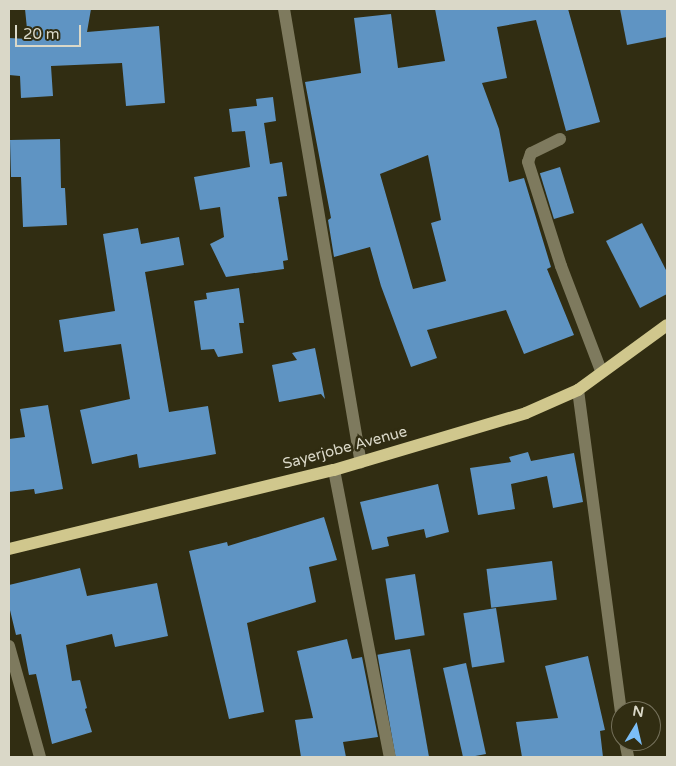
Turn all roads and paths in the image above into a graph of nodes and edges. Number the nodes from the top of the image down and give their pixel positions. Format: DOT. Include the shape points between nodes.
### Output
graph roads {
  1 [pos="284,9"];
  2 [pos="560,139"];
  3 [pos="667,325"];
  4 [pos="602,371"];
  5 [pos="578,390"];
  6 [pos="361,463"];
  7 [pos="334,470"];
  8 [pos="9,549"];
  9 [pos="9,646"];
  10 [pos="621,701"];
  11 [pos="40,757"];
  12 [pos="390,757"];
  1 -- 6 [label="street"];
  2 -- 4 [label="street" via="531,153 528,162 561,266"];
  3 -- 4 [label="main road, Sayerjobe Avenue"];
  4 -- 5 [label="main road, Sayerjobe Avenue"];
  5 -- 6 [label="main road, Sayerjobe Avenue" via="526,413"];
  5 -- 10 [label="street"];
  6 -- 7 [label="main road, Sayerjobe Avenue"];
  7 -- 8 [label="main road, Sayerjobe Avenue"];
  7 -- 12 [label="street"];
  9 -- 11 [label="street"];
}
